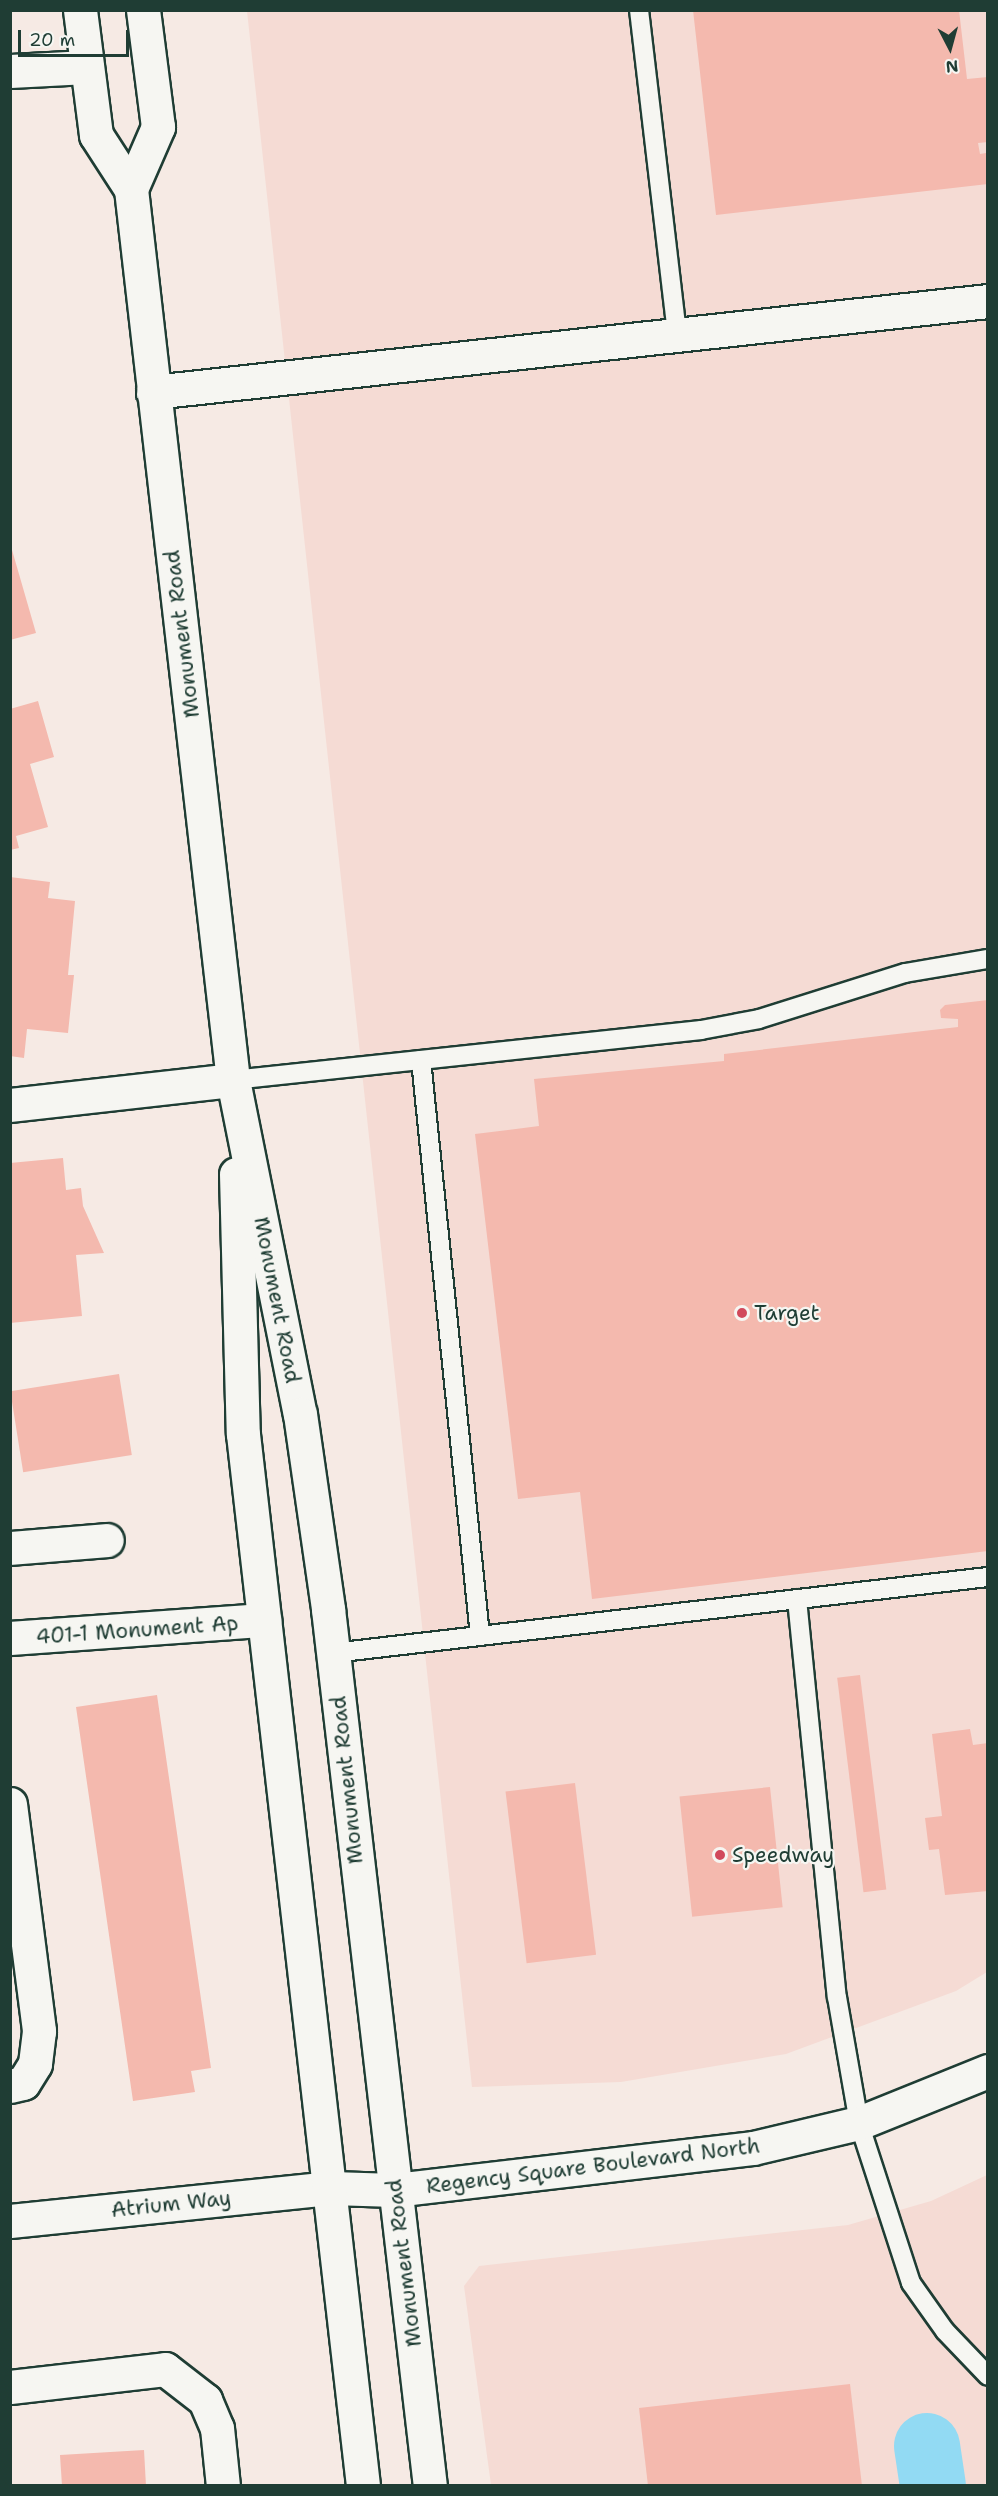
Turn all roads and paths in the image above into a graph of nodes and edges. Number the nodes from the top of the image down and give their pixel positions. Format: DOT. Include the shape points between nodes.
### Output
graph roads {
  1 [pos="80,10"];
  2 [pos="143,10"];
  3 [pos="639,10"];
  4 [pos="87,67"];
  5 [pos="10,71"];
  6 [pos="131,189"];
  7 [pos="987,301"];
  8 [pos="677,335"];
  9 [pos="153,392"];
  10 [pos="987,959"];
  11 [pos="421,1060"];
  12 [pos="233,1080"];
  13 [pos="10,1105"];
  14 [pos="107,1540"];
  15 [pos="10,1548"];
  16 [pos="987,1577"];
  17 [pos="797,1599"];
  18 [pos="264,1620"];
  19 [pos="480,1636"];
  20 [pos="10,1638"];
  21 [pos="333,1653"];
  22 [pos="10,1804"];
  23 [pos="987,2071"];
  24 [pos="10,2086"];
  25 [pos="859,2123"];
  26 [pos="331,2188"];
  27 [pos="395,2190"];
  28 [pos="10,2221"];
  29 [pos="987,2376"];
  30 [pos="10,2387"];
  31 [pos="224,2486"];
  32 [pos="363,2486"];
  33 [pos="430,2486"];
  1 -- 4 [label="main road, Monument Road"];
  2 -- 6 [label="main road, Monument Road" via="158,127"];
  3 -- 8 [label="lane"];
  4 -- 5 [label="main road"];
  4 -- 6 [label="main road, Monument Road" via="96,135"];
  6 -- 9 [label="main road, Monument Road"];
  7 -- 8 [label="main road"];
  8 -- 9 [label="main road"];
  9 -- 12 [label="main road, Monument Road"];
  10 -- 11 [label="lane" via="915,970 759,1019 701,1030"];
  11 -- 12 [label="lane"];
  11 -- 19 [label="lane"];
  12 -- 13 [label="main road"];
  12 -- 18 [label="main road, Monument Road" via="243,1434"];
  12 -- 21 [label="main road, Monument Road" via="300,1414"];
  14 -- 15 [label="main road"];
  16 -- 17 [label="lane"];
  17 -- 19 [label="lane"];
  17 -- 25 [label="lane" via="837,1997"];
  18 -- 20 [label="main road, 401-1 Monument Ap"];
  18 -- 26 [label="main road, Monument Road"];
  19 -- 21 [label="lane"];
  21 -- 27 [label="main road, Monument Road"];
  22 -- 24 [label="main road" via="39,2031 35,2064 23,2083"];
  23 -- 25 [label="main road, Regency Square Boulevard North"];
  25 -- 27 [label="main road, Regency Square Boulevard North" via="753,2148 679,2160"];
  25 -- 29 [label="lane" via="911,2283 945,2331"];
  26 -- 27 [label="main road, Regency Square Boulevard North"];
  26 -- 28 [label="main road, Atrium Way"];
  26 -- 32 [label="main road, Monument Road"];
  27 -- 33 [label="main road, Monument Road"];
  30 -- 31 [label="main road" via="165,2369 205,2400 217,2428"];
}
